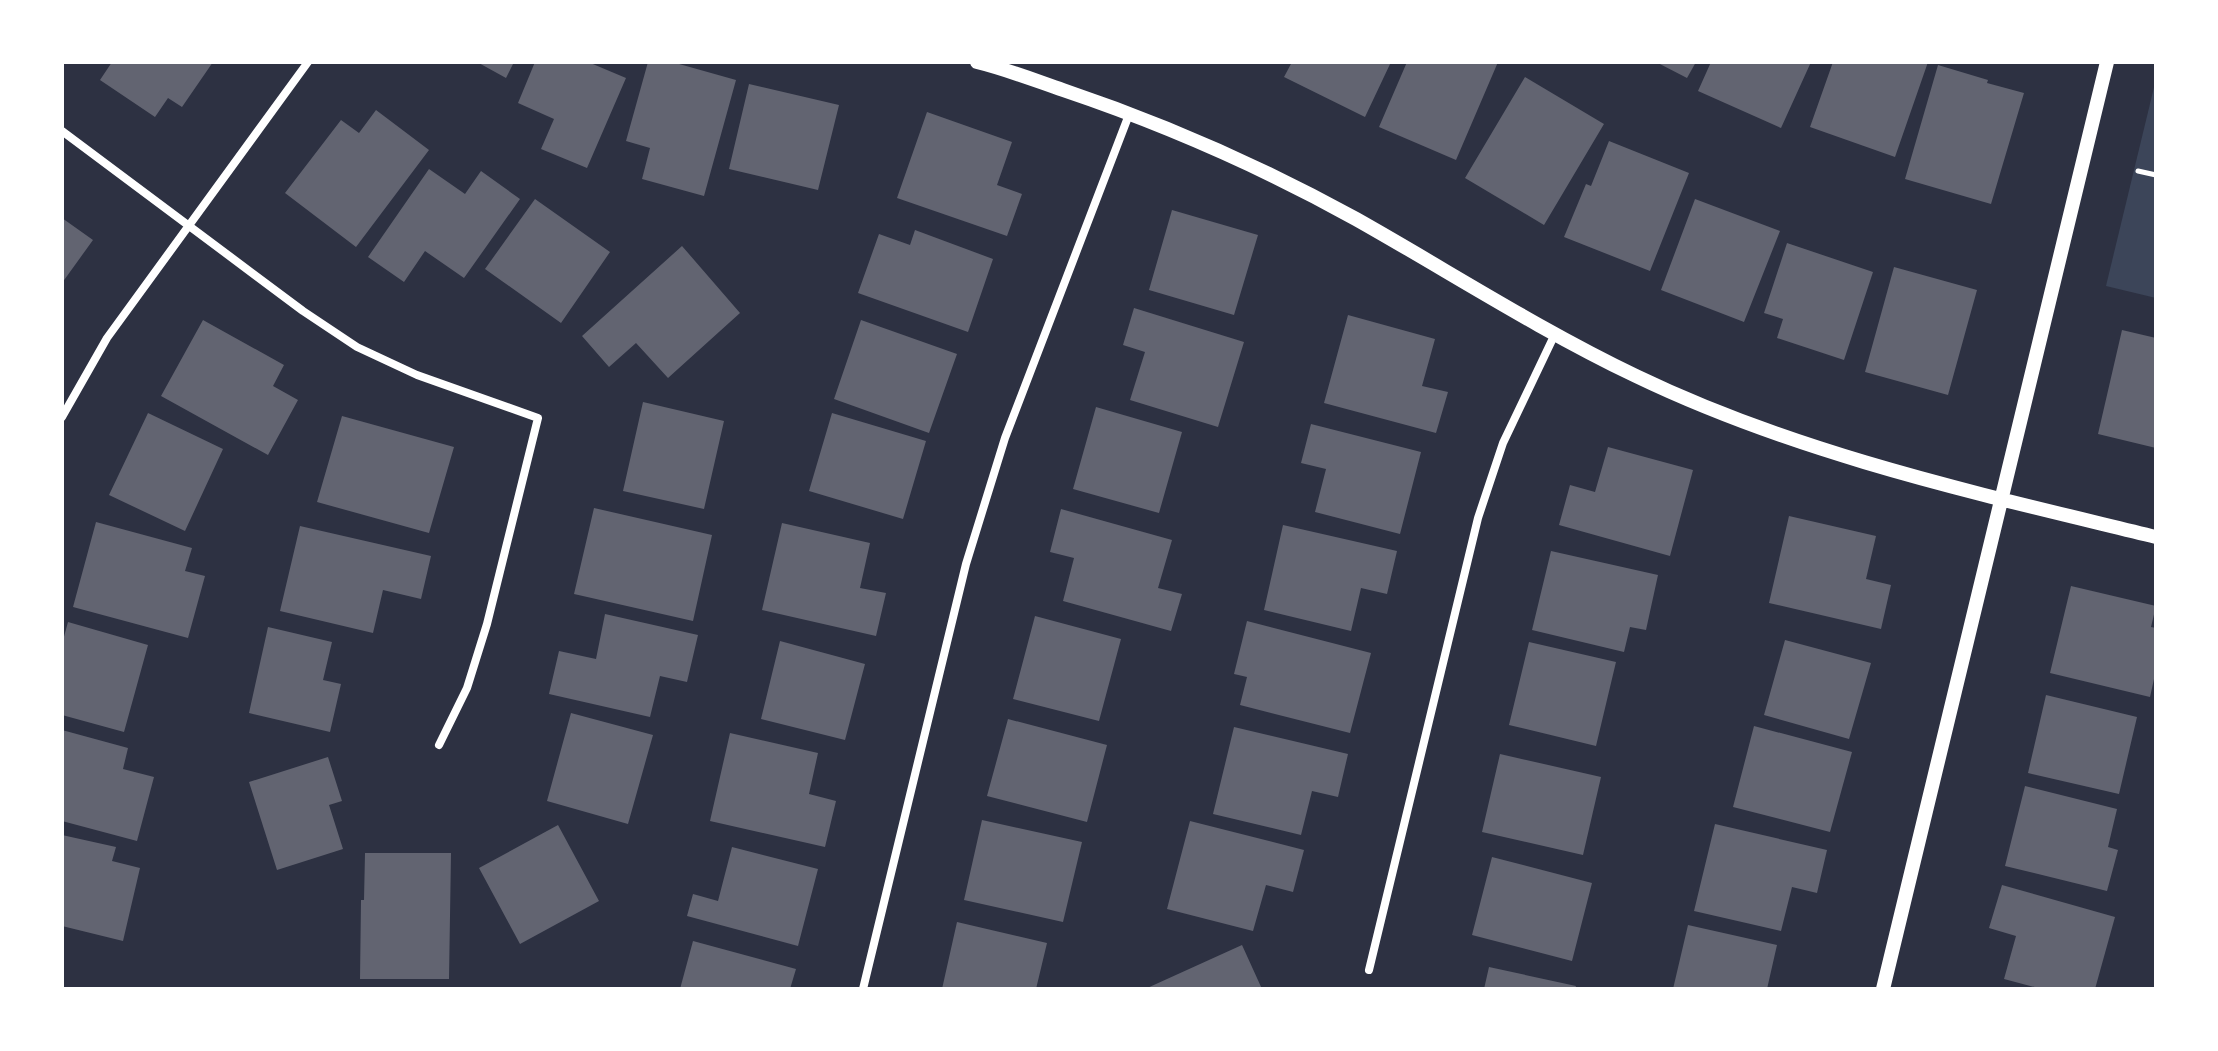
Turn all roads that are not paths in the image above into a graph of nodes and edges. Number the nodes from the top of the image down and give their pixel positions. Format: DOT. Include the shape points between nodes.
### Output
graph roads {
  1 [pos="308,62"];
  2 [pos="977,62"];
  3 [pos="2107,62"];
  4 [pos="1130,112"];
  5 [pos="62,131"];
  6 [pos="188,225"];
  7 [pos="1554,336"];
  8 [pos="62,417"];
  9 [pos="2001,499"];
  10 [pos="2156,537"];
  11 [pos="439,745"];
  12 [pos="1369,970"];
  13 [pos="863,989"];
  14 [pos="1883,989"];
  1 -- 6 [label="street"];
  2 -- 4 [label="street"];
  3 -- 9 [label="street"];
  4 -- 7 [label="street" via="1248,163 1355,219"];
  4 -- 13 [label="street" via="1005,438 966,564"];
  5 -- 6 [label="street"];
  6 -- 8 [label="street" via="107,338"];
  6 -- 11 [label="street" via="357,347 417,375 538,418 487,624 467,688"];
  7 -- 9 [label="street" via="1750,425"];
  7 -- 12 [label="street" via="1503,443 1478,518"];
  9 -- 10 [label="street"];
  9 -- 14 [label="street"];
}
